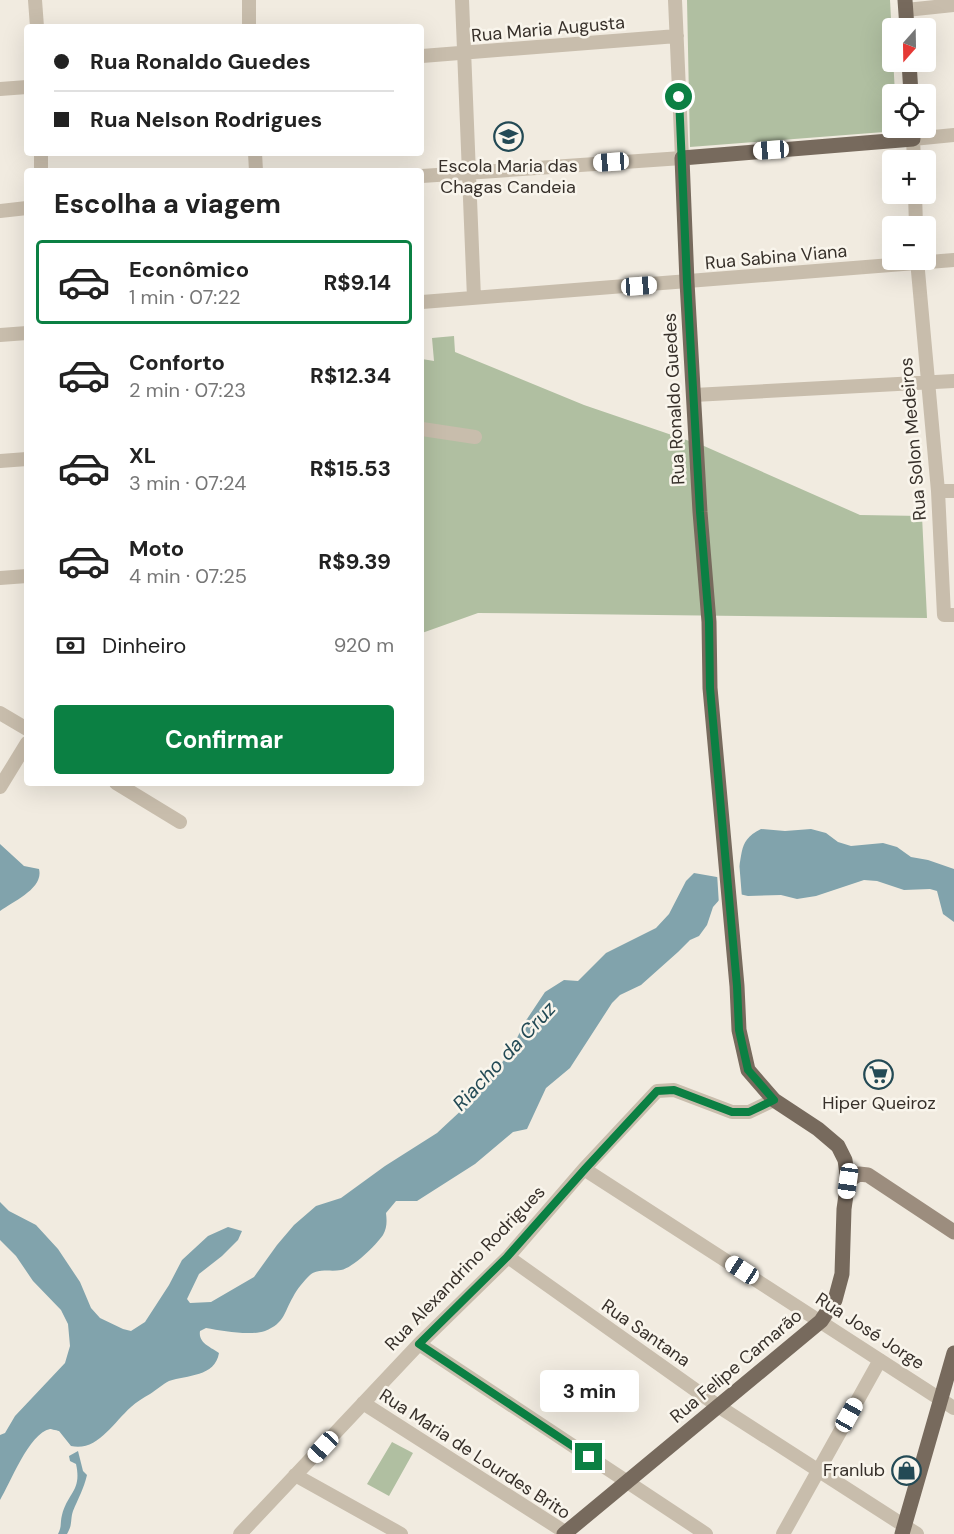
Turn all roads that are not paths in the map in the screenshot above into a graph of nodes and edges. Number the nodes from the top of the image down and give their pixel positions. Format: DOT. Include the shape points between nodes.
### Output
graph roads {
  1 [pos="35,0"];
  2 [pos="249,0"];
  3 [pos="462,0"];
  4 [pos="675,0"];
  5 [pos="905,5"];
  6 [pos="954,5"];
  7 [pos="37,24"];
  8 [pos="249,24"];
  9 [pos="677,36"];
  10 [pos="464,54"];
  11 [pos="424,56"];
  12 [pos="24,87"];
  13 [pos="0,89"];
  14 [pos="936,134"];
  15 [pos="954,135"];
  16 [pos="882,136"];
  17 [pos="682,158"];
  18 [pos="469,172"];
  19 [pos="424,176"];
  20 [pos="24,208"];
  21 [pos="0,211"];
  22 [pos="936,260"];
  23 [pos="954,260"];
  24 [pos="882,264"];
  25 [pos="918,270"];
  26 [pos="687,282"];
  27 [pos="474,298"];
  28 [pos="424,302"];
  29 [pos="24,333"];
  30 [pos="0,335"];
  31 [pos="954,381"];
  32 [pos="927,383"];
  33 [pos="694,394"];
  34 [pos="424,429"];
  35 [pos="475,437"];
  36 [pos="24,459"];
  37 [pos="0,461"];
  38 [pos="938,491"];
  39 [pos="954,491"];
  40 [pos="24,576"];
  41 [pos="0,578"];
  42 [pos="949,615"];
  43 [pos="0,713"];
  44 [pos="24,727"];
  45 [pos="24,748"];
  46 [pos="121,786"];
  47 [pos="0,787"];
  48 [pos="180,822"];
  49 [pos="774,1100"];
  50 [pos="585,1169"];
  51 [pos="848,1181"];
  52 [pos="954,1233"];
  53 [pos="507,1257"];
  54 [pos="821,1321"];
  55 [pos="419,1344"];
  56 [pos="954,1353"];
  57 [pos="880,1360"];
  58 [pos="363,1403"];
  59 [pos="948,1404"];
  60 [pos="718,1407"];
  61 [pos="818,1471"];
  62 [pos="296,1476"];
  63 [pos="626,1482"];
  64 [pos="908,1531"];
  65 [pos="240,1534"];
  66 [pos="401,1534"];
  67 [pos="566,1534"];
  68 [pos="706,1534"];
  69 [pos="783,1534"];
  1 -- 7 [label="street"];
  2 -- 8 [label="street"];
  3 -- 10 [label="street"];
  4 -- 9 [label="street, Rua Ronaldo Guedes"];
  5 -- 6 [label="street"];
  9 -- 10 [label="street, Rua Maria Augusta"];
  9 -- 17 [label="street, Rua Ronaldo Guedes"];
  10 -- 11 [label="street, Rua Maria Augusta"];
  10 -- 18 [label="street"];
  12 -- 13 [label="street"];
  14 -- 15 [label="street"];
  16 -- 17 [label="main road"];
  17 -- 18 [label="street"];
  17 -- 26 [label="main road, Rua Ronaldo Guedes"];
  18 -- 19 [label="street"];
  18 -- 27 [label="street"];
  20 -- 21 [label="street"];
  22 -- 23 [label="street, Rua Sabina Viana"];
  24 -- 26 [label="street, Rua Sabina Viana"];
  25 -- 32 [label="street, Rua Solon Medeiros"];
  26 -- 27 [label="street, Rua Sabina Viana"];
  26 -- 33 [label="main road, Rua Ronaldo Guedes"];
  27 -- 28 [label="street, Rua Sabina Viana"];
  29 -- 30 [label="street"];
  31 -- 32 [label="street"];
  32 -- 33 [label="street"];
  32 -- 38 [label="street, Rua Solon Medeiros"];
  33 -- 49 [label="main road, Rua Ronaldo Guedes" via="710,688 739,1030 748,1070"];
  34 -- 35 [label="street"];
  36 -- 37 [label="street"];
  38 -- 39 [label="street"];
  38 -- 42 [label="street, Rua Solon Medeiros"];
  40 -- 41 [label="street"];
  43 -- 44 [label="street"];
  45 -- 47 [label="street"];
  46 -- 48 [label="street"];
  49 -- 50 [label="street, Rua Alexandrino Rodrigues" via="749,1112 732,1112 674,1090 657,1091"];
  49 -- 51 [label="main road" via="838,1146"];
  50 -- 53 [label="street, Rua Alexandrino Rodrigues"];
  50 -- 54 [label="street, Rua José Jorge"];
  51 -- 52 [label="street" via="859,1174 868,1175"];
  51 -- 54 [label="main road, Rua Felipe Camarão" via="842,1274 835,1300"];
  53 -- 55 [label="street, Rua Alexandrino Rodrigues"];
  53 -- 60 [label="street, Rua Santana"];
  54 -- 57 [label="street, Rua José Jorge"];
  54 -- 60 [label="main road, Rua Felipe Camarão"];
  55 -- 58 [label="street, Rua Alexandrino Rodrigues"];
  55 -- 63 [label="street"];
  56 -- 59 [label="main road"];
  57 -- 59 [label="street, Rua José Jorge"];
  57 -- 61 [label="street"];
  58 -- 62 [label="street, Rua Alexandrino Rodrigues"];
  58 -- 67 [label="street, Rua Maria de Lourdes Brito"];
  59 -- 64 [label="main road"];
  60 -- 61 [label="street, Rua Santana"];
  60 -- 63 [label="main road, Rua Felipe Camarão"];
  61 -- 64 [label="street, Rua Santana"];
  61 -- 69 [label="street"];
  62 -- 65 [label="street, Rua Alexandrino Rodrigues"];
  62 -- 66 [label="street"];
  63 -- 67 [label="main road, Rua Felipe Camarão"];
  63 -- 68 [label="street"];
}
